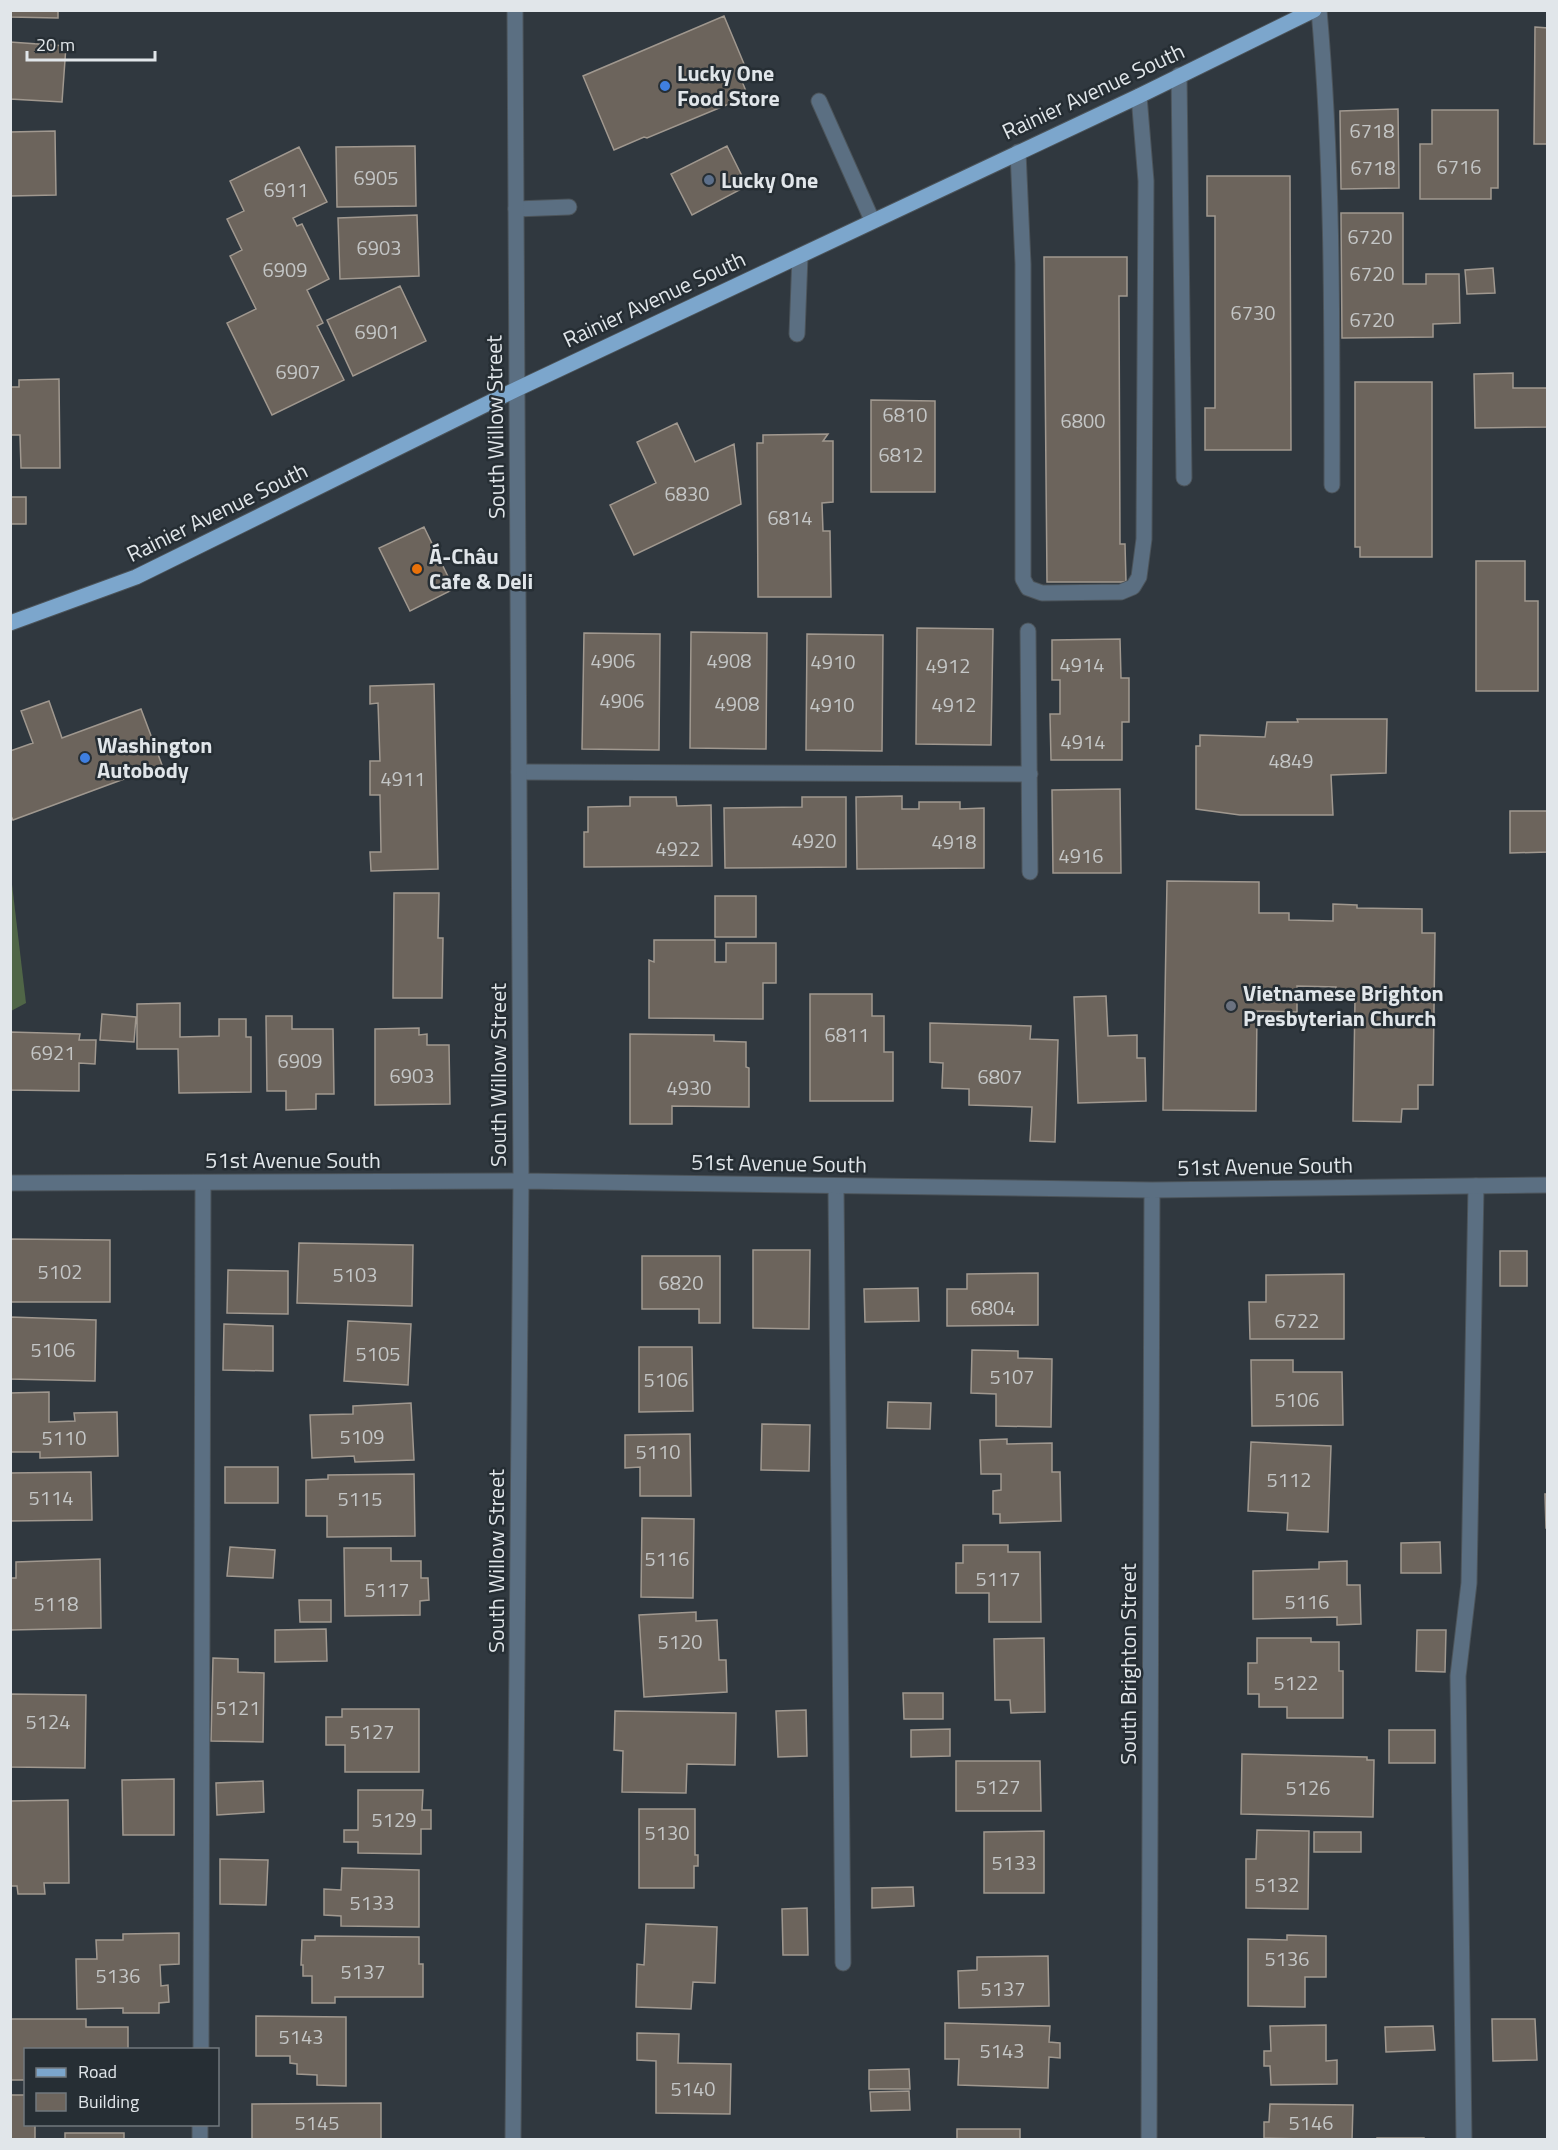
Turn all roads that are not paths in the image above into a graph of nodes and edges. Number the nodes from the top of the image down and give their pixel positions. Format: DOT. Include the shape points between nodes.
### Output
graph roads {
  1 [pos="514,10"];
  2 [pos="1314,10"];
  3 [pos="1319,10"];
  4 [pos="1179,75"];
  5 [pos="1139,96"];
  6 [pos="819,101"];
  7 [pos="1018,152"];
  8 [pos="569,207"];
  9 [pos="516,209"];
  10 [pos="872,220"];
  11 [pos="800,256"];
  12 [pos="797,334"];
  13 [pos="517,389"];
  14 [pos="1184,478"];
  15 [pos="1332,485"];
  16 [pos="10,623"];
  17 [pos="1028,631"];
  18 [pos="519,772"];
  19 [pos="1030,774"];
  20 [pos="1030,872"];
  21 [pos="521,1182"];
  22 [pos="10,1183"];
  23 [pos="203,1183"];
  24 [pos="1548,1185"];
  25 [pos="1476,1186"];
  26 [pos="836,1187"];
  27 [pos="1152,1190"];
  28 [pos="843,1963"];
  29 [pos="201,2048"];
  30 [pos="513,2139"];
  31 [pos="1149,2139"];
  32 [pos="1464,2139"];
  1 -- 9 [label="street, South Willow Street"];
  2 -- 4 [label="main road, Rainier Avenue South"];
  3 -- 15 [label="street" via="1326,89"];
  4 -- 5 [label="main road, Rainier Avenue South"];
  4 -- 14 [label="street"];
  5 -- 7 [label="main road, Rainier Avenue South"];
  5 -- 7 [label="street" via="1146,181 1144,539 1139,577 1133,587 1121,592 1042,593 1028,588 1023,579 1023,264"];
  6 -- 10 [label="street"];
  7 -- 10 [label="main road, Rainier Avenue South"];
  8 -- 9 [label="street"];
  9 -- 13 [label="street, South Willow Street"];
  10 -- 11 [label="main road, Rainier Avenue South"];
  11 -- 12 [label="street"];
  11 -- 13 [label="main road, Rainier Avenue South"];
  13 -- 16 [label="main road, Rainier Avenue South" via="136,577"];
  13 -- 18 [label="street, South Willow Street"];
  17 -- 19 [label="street"];
  18 -- 19 [label="street"];
  18 -- 21 [label="street, South Willow Street"];
  19 -- 20 [label="street"];
  21 -- 23 [label="street, 51st Avenue South"];
  21 -- 26 [label="street, 51st Avenue South"];
  21 -- 30 [label="street, South Willow Street"];
  22 -- 23 [label="street, 51st Avenue South"];
  23 -- 29 [label="street"];
  24 -- 25 [label="street, 51st Avenue South"];
  25 -- 27 [label="street, 51st Avenue South"];
  25 -- 32 [label="street" via="1469,1583 1458,1676"];
  26 -- 27 [label="street, 51st Avenue South"];
  26 -- 28 [label="street"];
  27 -- 31 [label="street, South Brighton Street"];
}
